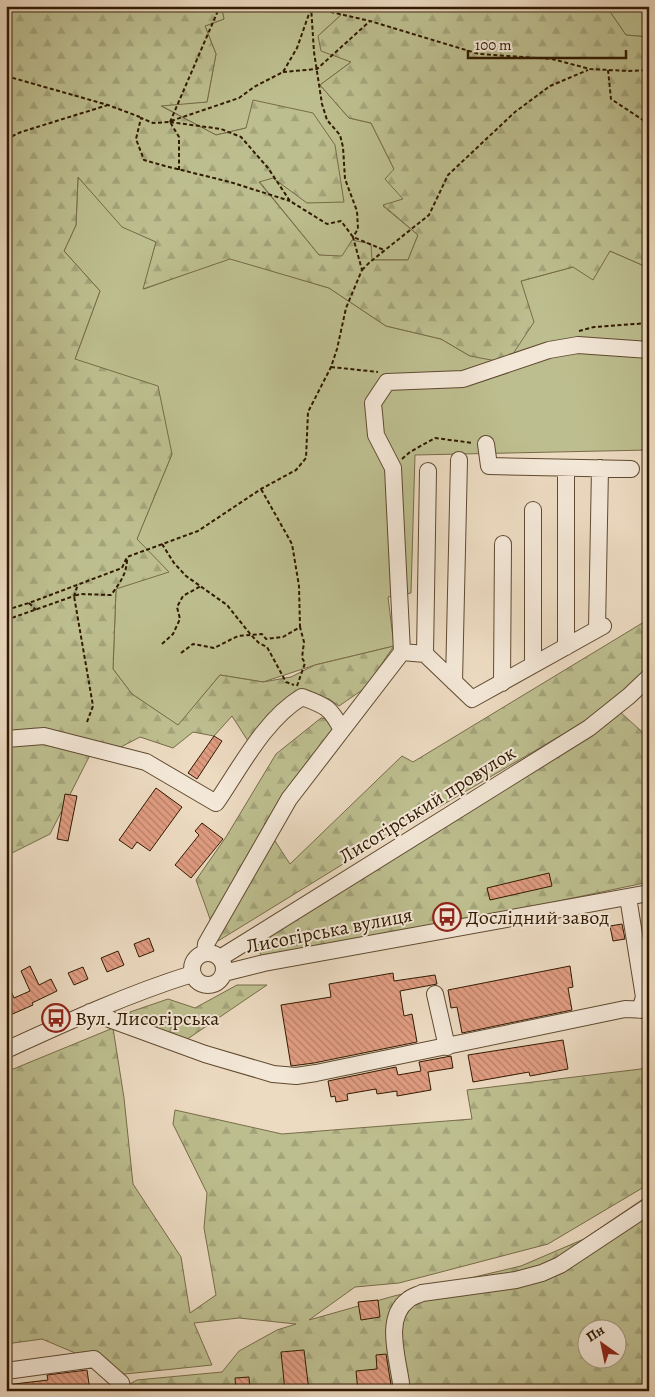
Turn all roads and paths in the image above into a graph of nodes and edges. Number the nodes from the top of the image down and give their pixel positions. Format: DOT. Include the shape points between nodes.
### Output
graph roads {
  1 [pos="220,6"];
  2 [pos="305,6"];
  3 [pos="640,6"];
  4 [pos="311,7"];
  5 [pos="649,8"];
  6 [pos="370,21"];
  7 [pos="316,69"];
  8 [pos="590,69"];
  9 [pos="608,70"];
  10 [pos="649,70"];
  11 [pos="283,72"];
  12 [pos="6,76"];
  13 [pos="108,106"];
  14 [pos="141,118"];
  15 [pos="170,122"];
  16 [pos="649,124"];
  17 [pos="6,139"];
  18 [pos="179,170"];
  19 [pos="290,201"];
  20 [pos="353,236"];
  21 [pos="385,251"];
  22 [pos="362,270"];
  23 [pos="649,323"];
  24 [pos="572,333"];
  25 [pos="649,350"];
  26 [pos="331,366"];
  27 [pos="387,382"];
  28 [pos="486,444"];
  29 [pos="459,460"];
  30 [pos="393,468"];
  31 [pos="566,468"];
  32 [pos="600,468"];
  33 [pos="631,469"];
  34 [pos="428,471"];
  35 [pos="261,489"];
  36 [pos="533,510"];
  37 [pos="162,544"];
  38 [pos="503,544"];
  39 [pos="128,557"];
  40 [pos="78,584"];
  41 [pos="201,586"];
  42 [pos="74,596"];
  43 [pos="29,603"];
  44 [pos="6,610"];
  45 [pos="36,610"];
  46 [pos="6,620"];
  47 [pos="300,627"];
  48 [pos="251,635"];
  49 [pos="162,644"];
  50 [pos="566,647"];
  51 [pos="402,652"];
  52 [pos="181,653"];
  53 [pos="425,654"];
  54 [pos="533,665"];
  55 [pos="649,677"];
  56 [pos="454,682"];
  57 [pos="502,682"];
  58 [pos="299,692"];
  59 [pos="87,722"];
  60 [pos="342,730"];
  61 [pos="6,739"];
  62 [pos="649,893"];
  63 [pos="628,897"];
  64 [pos="251,938"];
  65 [pos="216,961"];
  66 [pos="259,964"];
  67 [pos="192,974"];
  68 [pos="435,994"];
  69 [pos="644,1010"];
  70 [pos="90,1012"];
  71 [pos="447,1047"];
  72 [pos="6,1050"];
  73 [pos="649,1206"];
  74 [pos="6,1372"];
  75 [pos="123,1391"];
  76 [pos="402,1391"];
  1 -- 15 [label="path"];
  2 -- 4 [label="path"];
  3 -- 5 [label="path"];
  4 -- 6 [label="path"];
  4 -- 7 [label="path"];
  4 -- 11 [label="path" via="297,48"];
  6 -- 7 [label="path"];
  6 -- 8 [label="path" via="479,54 552,59"];
  7 -- 11 [label="path"];
  7 -- 20 [label="path" via="327,120 340,136 343,147 345,179 357,211 358,229"];
  8 -- 9 [label="path"];
  8 -- 21 [label="path" via="550,86 515,112 448,175 429,215"];
  9 -- 10 [label="path"];
  9 -- 16 [label="path" via="611,99"];
  11 -- 15 [label="path" via="239,98"];
  12 -- 13 [label="path"];
  13 -- 14 [label="path"];
  13 -- 17 [label="path"];
  14 -- 15 [label="path" via="153,123"];
  14 -- 18 [label="path" via="136,139 144,160"];
  15 -- 18 [label="path" via="179,137"];
  15 -- 19 [label="path" via="221,129 241,137 268,168"];
  18 -- 19 [label="path"];
  19 -- 20 [label="path" via="327,224 342,221"];
  20 -- 21 [label="path"];
  20 -- 22 [label="path"];
  21 -- 22 [label="path"];
  22 -- 26 [label="path" via="346,308"];
  23 -- 24 [label="path" via="594,327"];
  25 -- 27 [label="street" via="578,345 549,350 462,379"];
  26 -- 27 [label="path" via="382,373"];
  26 -- 35 [label="path" via="308,412 306,458 296,470"];
  27 -- 30 [label="street" via="373,403 376,435"];
  28 -- 30 [label="path" via="435,438 410,452"];
  28 -- 31 [label="street" via="489,466"];
  29 -- 56 [label="street"];
  30 -- 51 [label="street"];
  31 -- 32 [label="street"];
  31 -- 50 [label="street"];
  32 -- 33 [label="street"];
  32 -- 50 [label="street" via="600,628"];
  34 -- 53 [label="street"];
  35 -- 37 [label="path" via="198,531"];
  35 -- 47 [label="path" via="292,544 299,586"];
  36 -- 54 [label="street"];
  37 -- 39 [label="path"];
  37 -- 41 [label="path" via="186,576"];
  38 -- 57 [label="street"];
  39 -- 40 [label="path" via="122,568"];
  39 -- 42 [label="path" via="122,580 111,595"];
  40 -- 42 [label="path"];
  40 -- 43 [label="path"];
  41 -- 48 [label="path" via="227,605"];
  41 -- 49 [label="path" via="183,596 177,607 180,619 173,634"];
  42 -- 45 [label="path"];
  42 -- 59 [label="path" via="93,706"];
  43 -- 44 [label="path"];
  43 -- 45 [label="path"];
  45 -- 46 [label="path"];
  47 -- 48 [label="path" via="282,637 266,639 262,634"];
  47 -- 58 [label="path" via="304,642 302,658 306,663"];
  48 -- 52 [label="path" via="238,636 214,648 193,644"];
  48 -- 58 [label="path" via="267,647 286,682"];
  50 -- 54 [label="street"];
  51 -- 53 [label="street"];
  51 -- 60 [label="street"];
  53 -- 56 [label="street"];
  54 -- 57 [label="street"];
  55 -- 64 [label="street, Лисогірський провулок" via="589,728"];
  56 -- 57 [label="street" via="472,699"];
  58 -- 60 [label="street" via="332,712"];
  58 -- 61 [label="street" via="269,724 216,803 146,762 44,736"];
  60 -- 65 [label="street" via="289,799 206,944"];
  62 -- 63 [label="street, Лисогірська вулиця"];
  63 -- 66 [label="street, Лисогірська вулиця"];
  63 -- 69 [label="street"];
  64 -- 65 [label="street, Лисогірський провулок"];
  64 -- 66 [label="street" via="247,956 252,963"];
  65 -- 66 [label="street, Лисогірська вулиця"];
  65 -- 67 [label="street" via="198,956 193,962"];
  65 -- 67 [label="street" via="220,980 214,984 206,986 195,980"];
  67 -- 70 [label="street"];
  68 -- 71 [label="street"];
  69 -- 71 [label="street" via="625,1009"];
  70 -- 71 [label="street" via="205,1054 284,1076 316,1073"];
  70 -- 72 [label="street"];
  73 -- 76 [label="street" via="560,1265 542,1273 516,1280 422,1293 408,1299 399,1309 393,1334"];
  74 -- 75 [label="street" via="94,1359 121,1383"];
}
